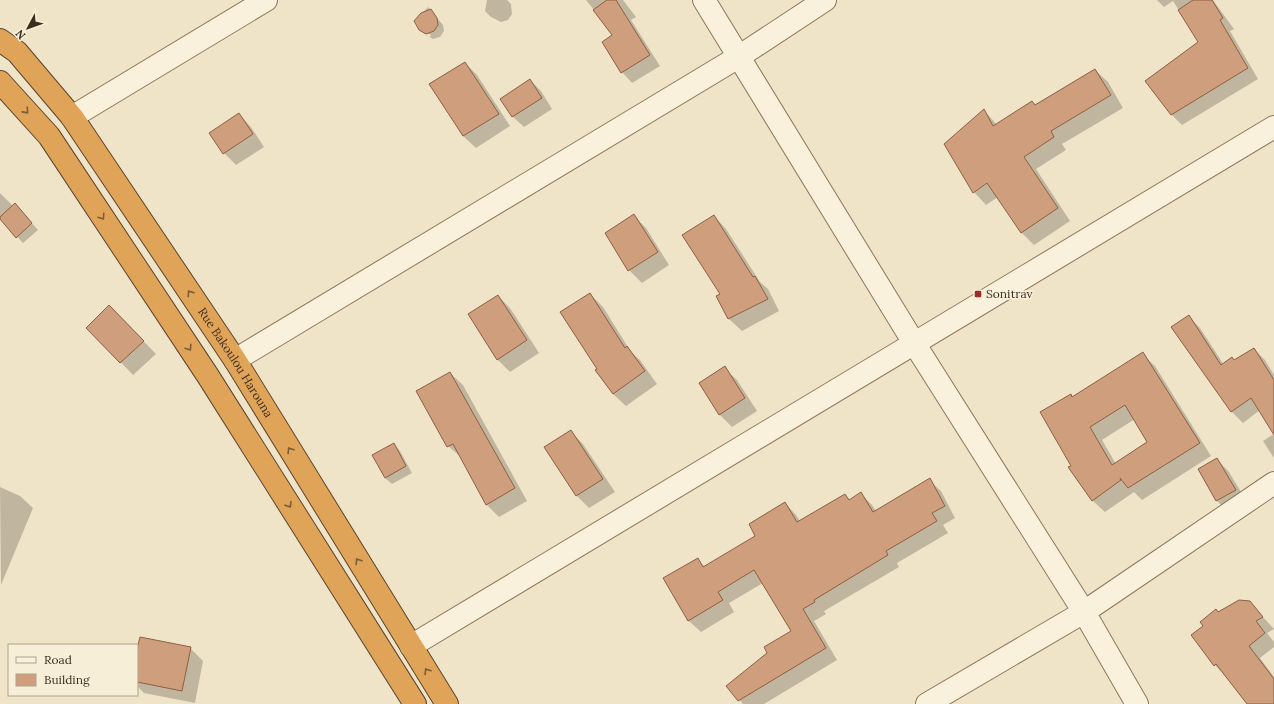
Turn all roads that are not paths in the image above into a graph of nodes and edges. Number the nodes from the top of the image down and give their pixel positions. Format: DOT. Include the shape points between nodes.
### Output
graph roads {
  1 [pos="266,0"];
  2 [pos="704,0"];
  3 [pos="825,0"];
  4 [pos="0,40"];
  5 [pos="740,56"];
  6 [pos="0,82"];
  7 [pos="72,117"];
  8 [pos="1274,127"];
  9 [pos="914,343"];
  10 [pos="235,360"];
  11 [pos="1274,483"];
  12 [pos="1084,612"];
  13 [pos="411,646"];
  14 [pos="415,704"];
  15 [pos="447,704"];
  16 [pos="927,704"];
  17 [pos="1137,704"];
  1 -- 7 [label="street"];
  2 -- 5 [label="street"];
  3 -- 5 [label="street"];
  4 -- 7 [label="highway, Rue Bakoulou Harouna" via="18,52"];
  5 -- 9 [label="street"];
  5 -- 10 [label="street"];
  6 -- 14 [label="highway, one-way" via="49,136 208,376"];
  10 -- 7 [label="highway, Rue Bakoulou Harouna, one-way"];
  8 -- 9 [label="street"];
  9 -- 12 [label="street"];
  9 -- 13 [label="street"];
  13 -- 10 [label="highway, Rue Bakoulou Harouna, one-way"];
  11 -- 12 [label="street"];
  12 -- 16 [label="street"];
  12 -- 17 [label="street"];
  15 -- 13 [label="highway, Rue Bakoulou Harouna, one-way"];
}
